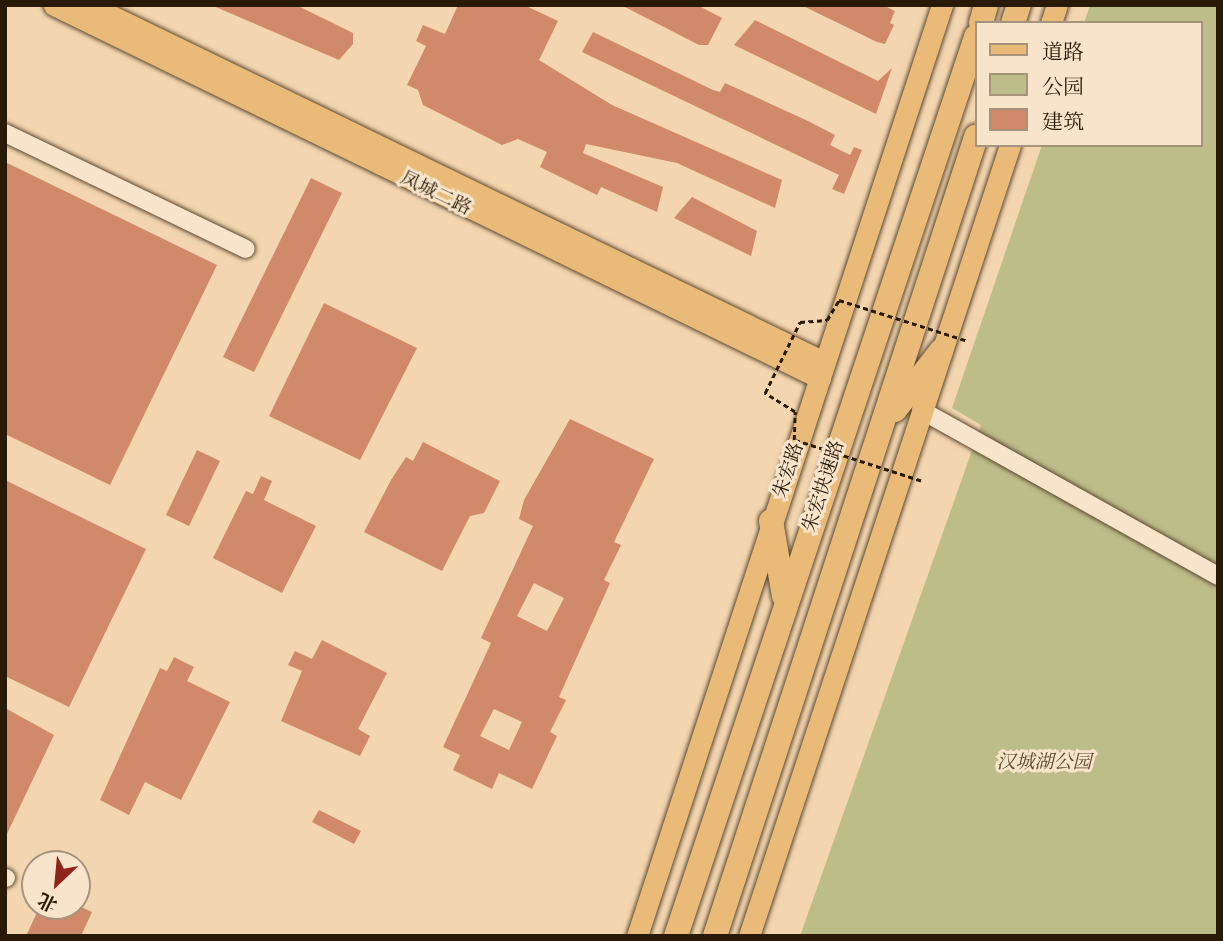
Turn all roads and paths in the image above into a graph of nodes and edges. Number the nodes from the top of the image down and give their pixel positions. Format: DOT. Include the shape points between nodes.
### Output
graph roads {
  1 [pos="54,5"];
  2 [pos="89,5"];
  3 [pos="942,5"];
  4 [pos="974,43"];
  5 [pos="5,133"];
  6 [pos="974,143"];
  7 [pos="1009,147"];
  8 [pos="246,249"];
  9 [pos="968,341"];
  10 [pos="941,351"];
  11 [pos="822,370"];
  12 [pos="921,410"];
  13 [pos="882,428"];
  14 [pos="921,481"];
  15 [pos="771,521"];
  16 [pos="1218,576"];
  17 [pos="785,601"];
  18 [pos="637,936"];
  19 [pos="676,936"];
  20 [pos="715,936"];
  21 [pos="749,936"];
  1 -- 11 [label="main road, 凤城二路"];
  2 -- 11 [label="main road, 凤城二路"];
  3 -- 11 [label="main road, 朱宏路"];
  4 -- 17 [label="highway, 朱宏快速路"];
  5 -- 8 [label="street"];
  6 -- 13 [label="highway, 朱宏快速路"];
  7 -- 10 [label="main road"];
  9 -- 14 [label="path, bridge" via="839,300 827,320 800,322 765,393 794,412 794,440"];
  10 -- 12 [label="main road"];
  10 -- 13 [label="highway"];
  11 -- 15 [label="main road, 朱宏路"];
  12 -- 16 [label="street"];
  12 -- 21 [label="main road"];
  13 -- 20 [label="highway, 朱宏快速路"];
  15 -- 17 [label="highway"];
  15 -- 18 [label="main road, 朱宏路"];
  17 -- 19 [label="highway, 朱宏快速路"];
}
